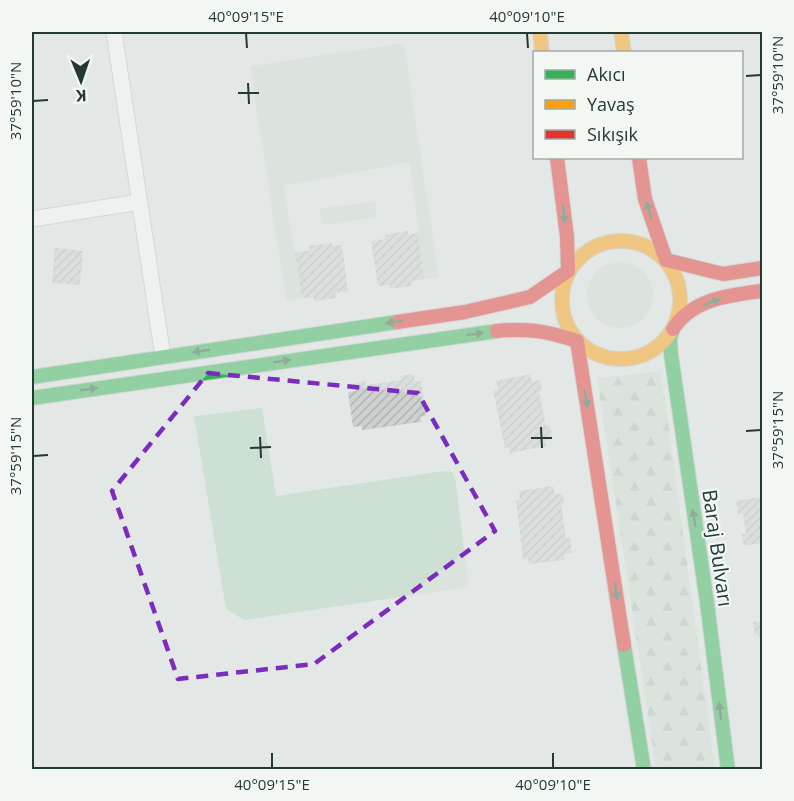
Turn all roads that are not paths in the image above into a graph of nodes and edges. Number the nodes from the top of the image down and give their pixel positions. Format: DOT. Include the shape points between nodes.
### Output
graph roads {
  1 [pos="114,32"];
  2 [pos="540,32"];
  3 [pos="621,32"];
  4 [pos="542,51"];
  5 [pos="624,51"];
  6 [pos="557,159"];
  7 [pos="639,159"];
  8 [pos="139,202"];
  9 [pos="32,219"];
  10 [pos="666,260"];
  11 [pos="762,268"];
  12 [pos="568,271"];
  13 [pos="762,291"];
  14 [pos="672,332"];
  15 [pos="577,341"];
  16 [pos="163,357"];
  17 [pos="32,377"];
  18 [pos="32,398"];
  19 [pos="644,770"];
  20 [pos="728,770"];
  1 -- 8 [label="street"];
  2 -- 4 [label="main road"];
  3 -- 5 [label="main road"];
  6 -- 12 [label="main road, one-way"];
  10 -- 7 [label="main road, one-way" via="645,199"];
  8 -- 9 [label="street"];
  8 -- 16 [label="street"];
  10 -- 11 [label="main road" via="723,274"];
  10 -- 12 [label="main road" via="634,241 614,240 596,245"];
  10 -- 14 [label="main road" via="681,296"];
  12 -- 15 [label="main road" via="561,308"];
  12 -- 16 [label="main road, one-way" via="530,297 505,304"];
  14 -- 13 [label="main road, one-way" via="688,310 726,296"];
  14 -- 15 [label="main road" via="652,351 627,359 591,352"];
  20 -- 14 [label="main road, Baraj Bulvarı, one-way" via="673,368"];
  18 -- 15 [label="main road, one-way" via="481,333 522,329"];
  15 -- 19 [label="main road, one-way"];
  16 -- 17 [label="main road"];
}
